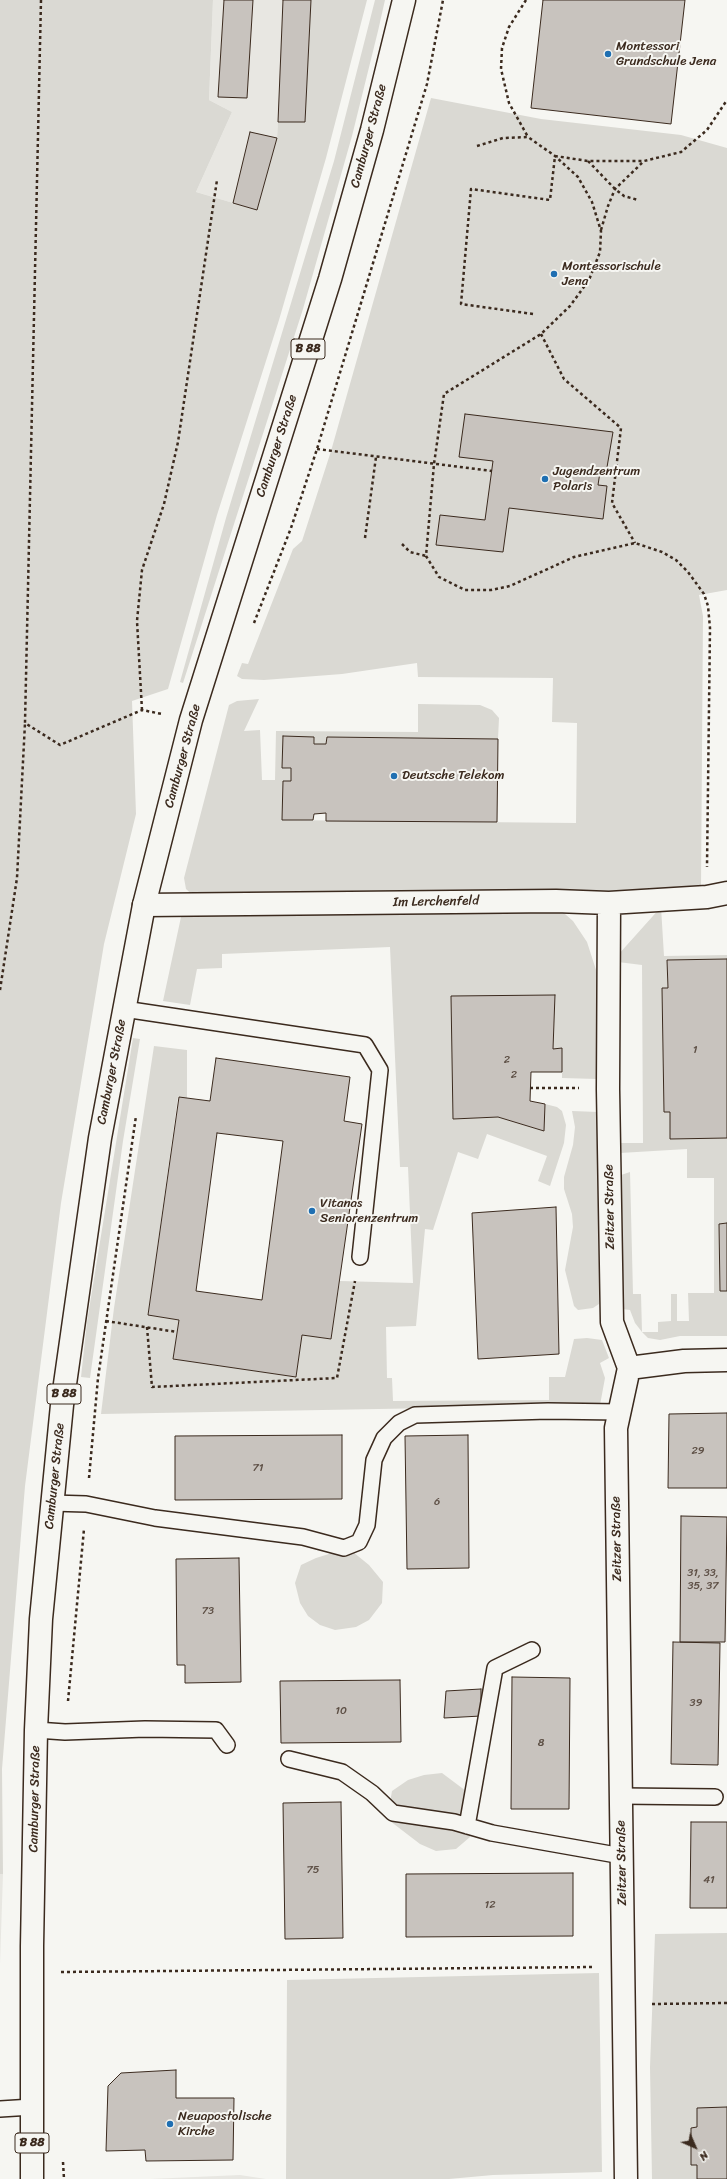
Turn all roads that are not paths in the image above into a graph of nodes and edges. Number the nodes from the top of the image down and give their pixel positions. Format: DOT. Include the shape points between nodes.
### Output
graph roads {
  1 [pos="404,0"];
  2 [pos="717,895"];
  3 [pos="609,903"];
  4 [pos="144,905"];
  5 [pos="124,1009"];
  6 [pos="360,1257"];
  7 [pos="727,1360"];
  8 [pos="629,1368"];
  9 [pos="619,1412"];
  10 [pos="51,1503"];
  11 [pos="532,1650"];
  12 [pos="36,1730"];
  13 [pos="228,1745"];
  14 [pos="289,1759"];
  15 [pos="621,1796"];
  16 [pos="715,1797"];
  17 [pos="468,1826"];
  18 [pos="622,1856"];
  19 [pos="32,2107"];
  20 [pos="0,2109"];
  21 [pos="32,2179"];
  22 [pos="626,2179"];
  1 -- 4 [label="main road, Camburger Straße / B 88" via="372,130 330,278 191,720"];
  2 -- 3 [label="main road, Im Lerchenfeld"];
  3 -- 4 [label="main road, Im Lerchenfeld" via="548,901"];
  3 -- 8 [label="main road, Zeitzer Straße" via="608,1089 612,1322"];
  4 -- 5 [label="main road, Camburger Straße / B 88"];
  5 -- 6 [label="lane" via="365,1045 380,1070"];
  5 -- 10 [label="main road, Camburger Straße / B 88" via="100,1138 62,1406"];
  7 -- 8 [label="main road" via="684,1360"];
  8 -- 9 [label="main road, Zeitzer Straße"];
  9 -- 10 [label="lane" via="548,1411 415,1415 399,1423 384,1438 374,1460 367,1525 359,1542 344,1548 303,1537 155,1518 86,1504"];
  9 -- 15 [label="main road, Zeitzer Straße" via="616,1428"];
  10 -- 12 [label="main road, Camburger Straße / B 88" via="41,1619"];
  11 -- 17 [label="lane" via="495,1668"];
  12 -- 13 [label="lane" via="216,1730"];
  12 -- 19 [label="main road, Camburger Straße / B 88"];
  14 -- 17 [label="lane" via="342,1772 372,1793 393,1813"];
  15 -- 16 [label="lane"];
  15 -- 18 [label="main road, Zeitzer Straße"];
  17 -- 18 [label="lane" via="492,1833"];
  18 -- 22 [label="main road, Zeitzer Straße"];
  19 -- 20 [label="lane"];
  19 -- 21 [label="main road, Camburger Straße / B 88"];
}
